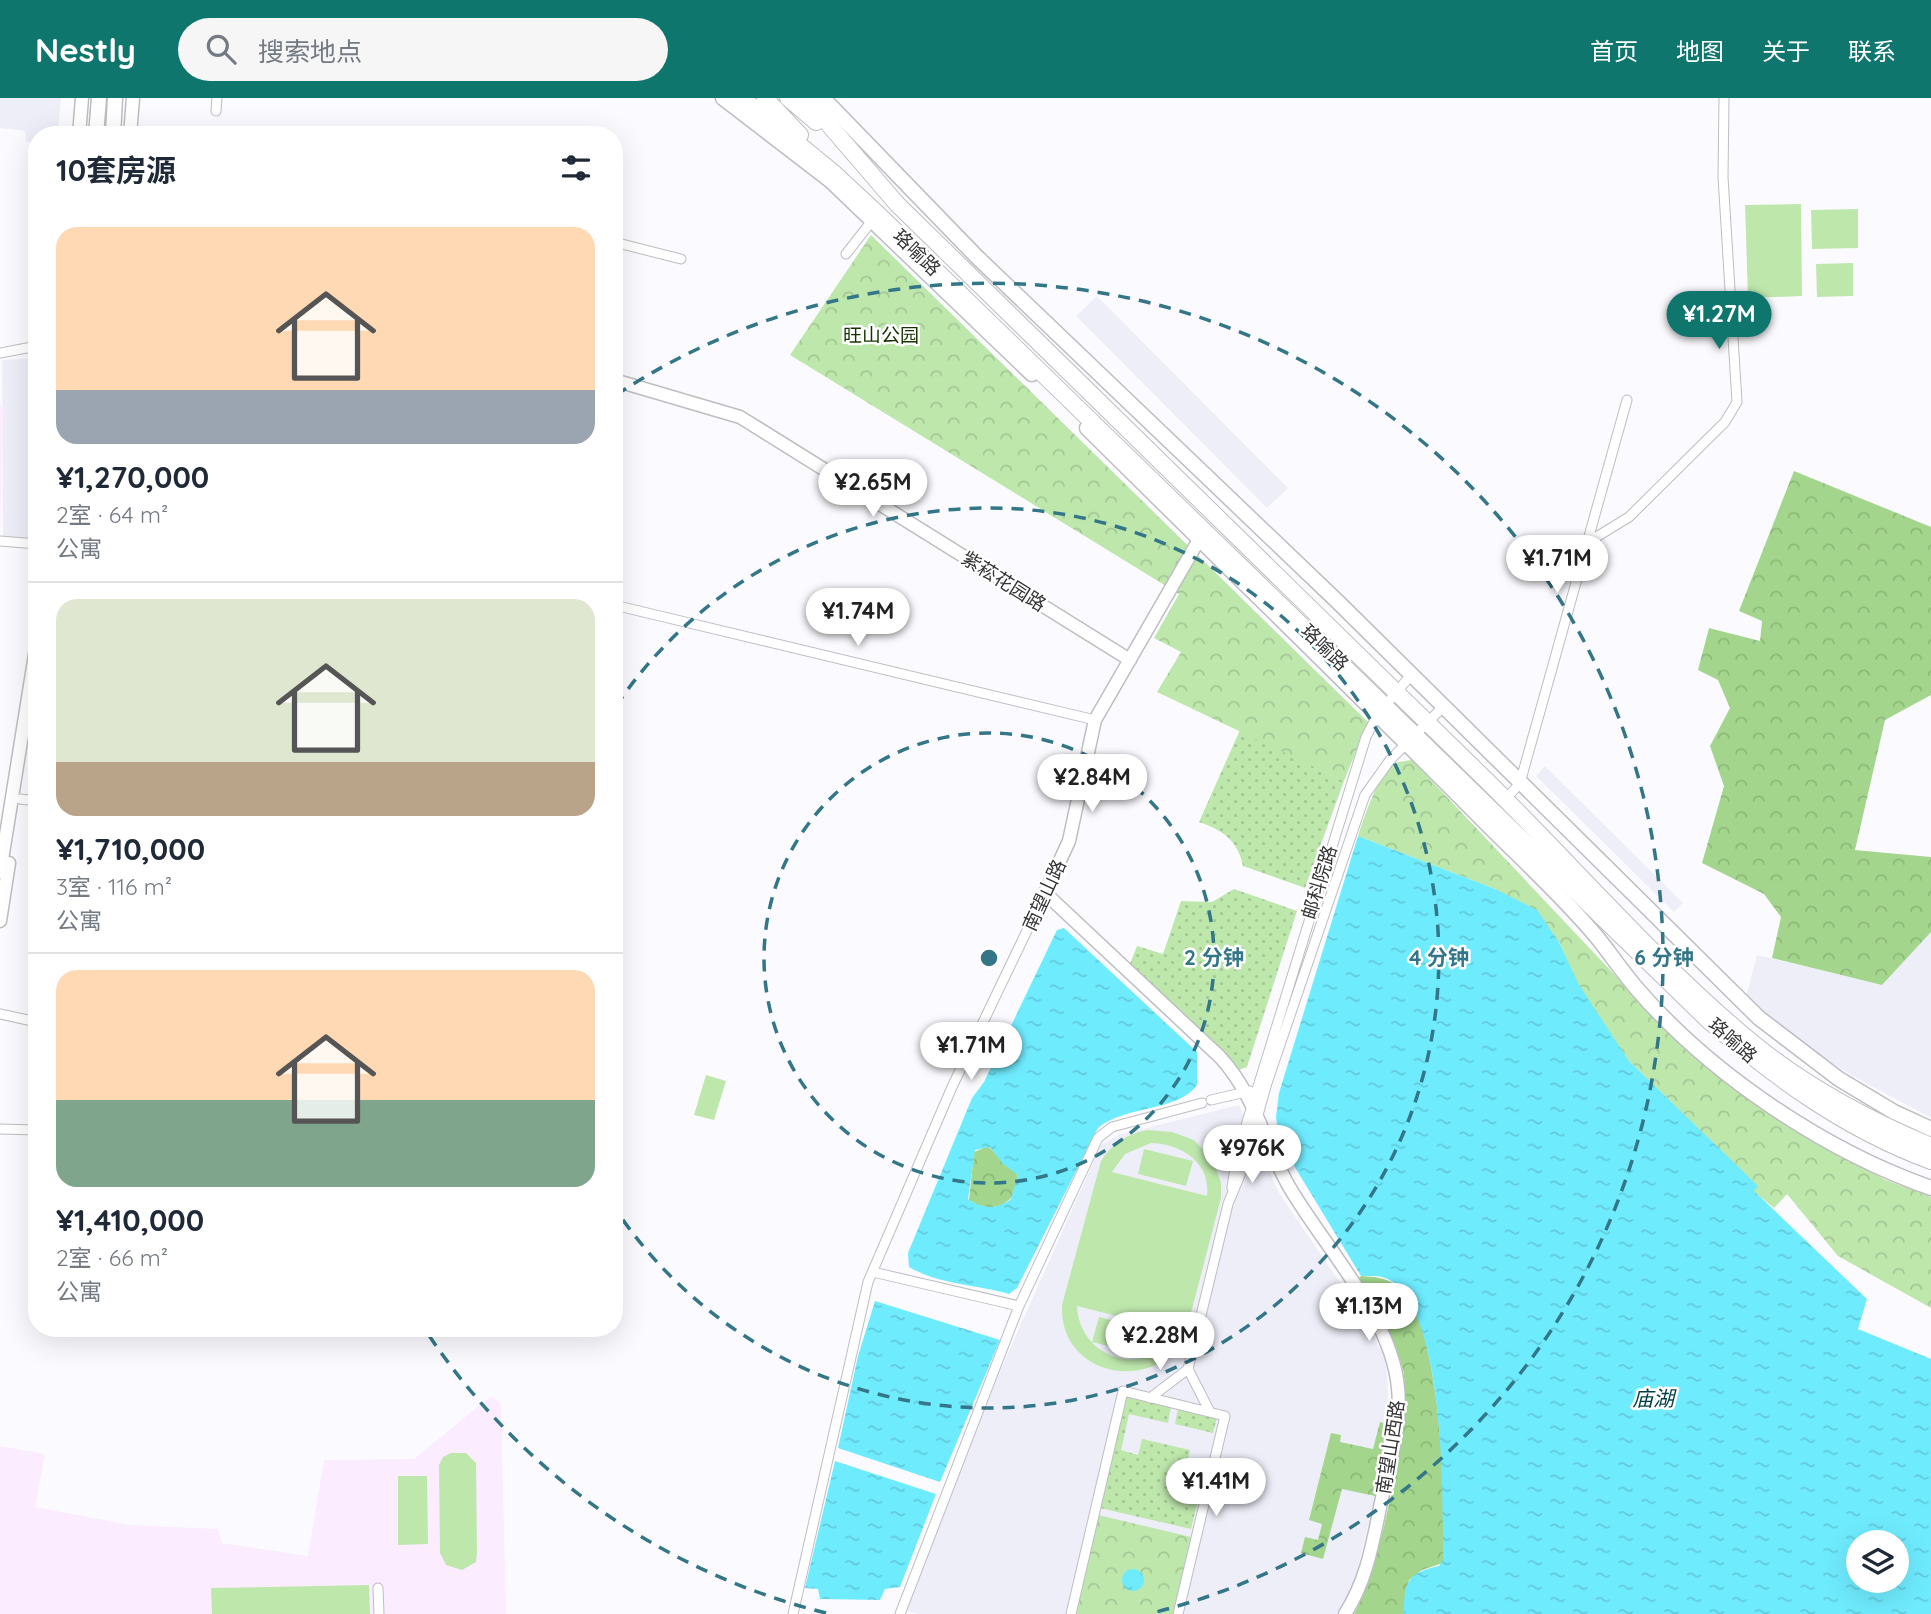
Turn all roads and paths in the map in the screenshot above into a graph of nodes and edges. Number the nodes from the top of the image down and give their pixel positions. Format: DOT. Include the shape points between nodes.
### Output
graph roads {
  1 [pos="82,98"];
  2 [pos="99,98"];
  3 [pos="115,98"];
  4 [pos="133,98"];
  5 [pos="217,98"];
  6 [pos="723,98"];
  7 [pos="741,98"];
  8 [pos="765,98"];
  9 [pos="788,98"];
  10 [pos="806,98"];
  11 [pos="823,98"];
  12 [pos="1724,98"];
  13 [pos="216,111"];
  14 [pos="80,126"];
  15 [pos="97,126"];
  16 [pos="113,126"];
  17 [pos="131,126"];
  18 [pos="847,149"];
  19 [pos="835,174"];
  20 [pos="875,218"];
  21 [pos="623,244"];
  22 [pos="846,254"];
  23 [pos="681,259"];
  24 [pos="28,348"];
  25 [pos="0,353"];
  26 [pos="623,383"];
  27 [pos="1627,400"];
  28 [pos="1202,535"];
  29 [pos="0,540"];
  30 [pos="28,543"];
  31 [pos="1585,550"];
  32 [pos="623,607"];
  33 [pos="1130,660"];
  34 [pos="1411,675"];
  35 [pos="1396,692"];
  36 [pos="28,698"];
  37 [pos="1443,707"];
  38 [pos="1381,710"];
  39 [pos="1095,720"];
  40 [pos="1427,723"];
  41 [pos="1411,739"];
  42 [pos="28,751"];
  43 [pos="1520,783"];
  44 [pos="20,799"];
  45 [pos="1506,799"];
  46 [pos="28,800"];
  47 [pos="0,872"];
  48 [pos="1045,893"];
  49 [pos="0,921"];
  50 [pos="0,1014"];
  51 [pos="28,1020"];
  52 [pos="1254,1094"];
  53 [pos="1257,1115"];
  54 [pos="0,1129"];
  55 [pos="1931,1129"];
  56 [pos="28,1130"];
  57 [pos="1931,1146"];
  58 [pos="1241,1157"];
  59 [pos="1931,1161"];
  60 [pos="1931,1188"];
  61 [pos="873,1272"];
  62 [pos="1019,1306"];
  63 [pos="1188,1369"];
  64 [pos="1150,1398"];
  65 [pos="1210,1412"];
  66 [pos="378,1588"];
  67 [pos="379,1614"];
  68 [pos="793,1614"];
  69 [pos="900,1614"];
  70 [pos="1071,1614"];
  71 [pos="1178,1614"];
  72 [pos="1345,1614"];
  1 -- 14 [label="street"];
  2 -- 15 [label="main road"];
  3 -- 16 [label="main road"];
  4 -- 17 [label="street"];
  5 -- 13 [label="street"];
  6 -- 20 [label="main road"];
  7 -- 19 [label="highway, 珞喻路"];
  8 -- 19 [label="highway"];
  9 -- 18 [label="highway"];
  10 -- 18 [label="highway, 珞喻路"];
  11 -- 34 [label="main road" via="977,257"];
  12 -- 31 [label="street" via="1723,177 1737,402 1725,422 1629,517"];
  18 -- 35 [label="highway, 珞喻路" via="897,204"];
  19 -- 20 [label="highway, 珞喻路"];
  20 -- 22 [label="street"];
  20 -- 28 [label="highway, 珞喻路"];
  21 -- 23 [label="street"];
  24 -- 25 [label="street"];
  26 -- 33 [label="street, 紫菘花园路" via="740,417"];
  27 -- 31 [label="street"];
  28 -- 33 [label="street, 南望山路"];
  28 -- 38 [label="highway, 珞喻路"];
  29 -- 30 [label="street"];
  31 -- 43 [label="street"];
  32 -- 39 [label="street"];
  33 -- 39 [label="street, 南望山路"];
  34 -- 35 [label="street, 邮科院路"];
  34 -- 37 [label="main road"];
  35 -- 38 [label="street, 邮科院路"];
  35 -- 40 [label="highway, 珞喻路"];
  36 -- 47 [label="street"];
  37 -- 40 [label="street"];
  37 -- 43 [label="main road"];
  38 -- 41 [label="highway, 珞喻路"];
  38 -- 52 [label="street, 邮科院路" via="1366,737 1344,800"];
  39 -- 48 [label="street, 南望山路" via="1069,841"];
  40 -- 41 [label="street"];
  40 -- 45 [label="highway, 珞喻路"];
  41 -- 52 [label="street" via="1381,771 1361,803"];
  41 -- 59 [label="highway, 珞喻路" via="1745,1052 1832,1114"];
  41 -- 60 [label="main road" via="1694,1046 1818,1134"];
  42 -- 44 [label="street"];
  43 -- 45 [label="street"];
  43 -- 55 [label="main road" via="1785,1040 1849,1086"];
  44 -- 46 [label="street"];
  44 -- 49 [label="street"];
  45 -- 57 [label="highway, 珞喻路" via="1716,1011 1756,1045 1838,1100"];
  48 -- 52 [label="street, 南望山西路"];
  48 -- 61 [label="street, 南望山路" via="952,1087"];
  50 -- 51 [label="street"];
  52 -- 53 [label="street, 南望山西路"];
  52 -- 58 [label="street"];
  52 -- 62 [label="street" via="1207,1102 1102,1133"];
  53 -- 58 [label="street"];
  53 -- 72 [label="street, 南望山西路" via="1288,1185 1385,1338 1397,1379 1394,1441 1369,1562"];
  54 -- 56 [label="street"];
  58 -- 63 [label="street"];
  61 -- 62 [label="street"];
  61 -- 68 [label="street, 南望山路"];
  62 -- 69 [label="street"];
  63 -- 64 [label="street"];
  63 -- 65 [label="street"];
  64 -- 65 [label="street"];
  64 -- 70 [label="street" via="1123,1391"];
  65 -- 71 [label="street" via="1225,1416"];
  66 -- 67 [label="street"];
}
